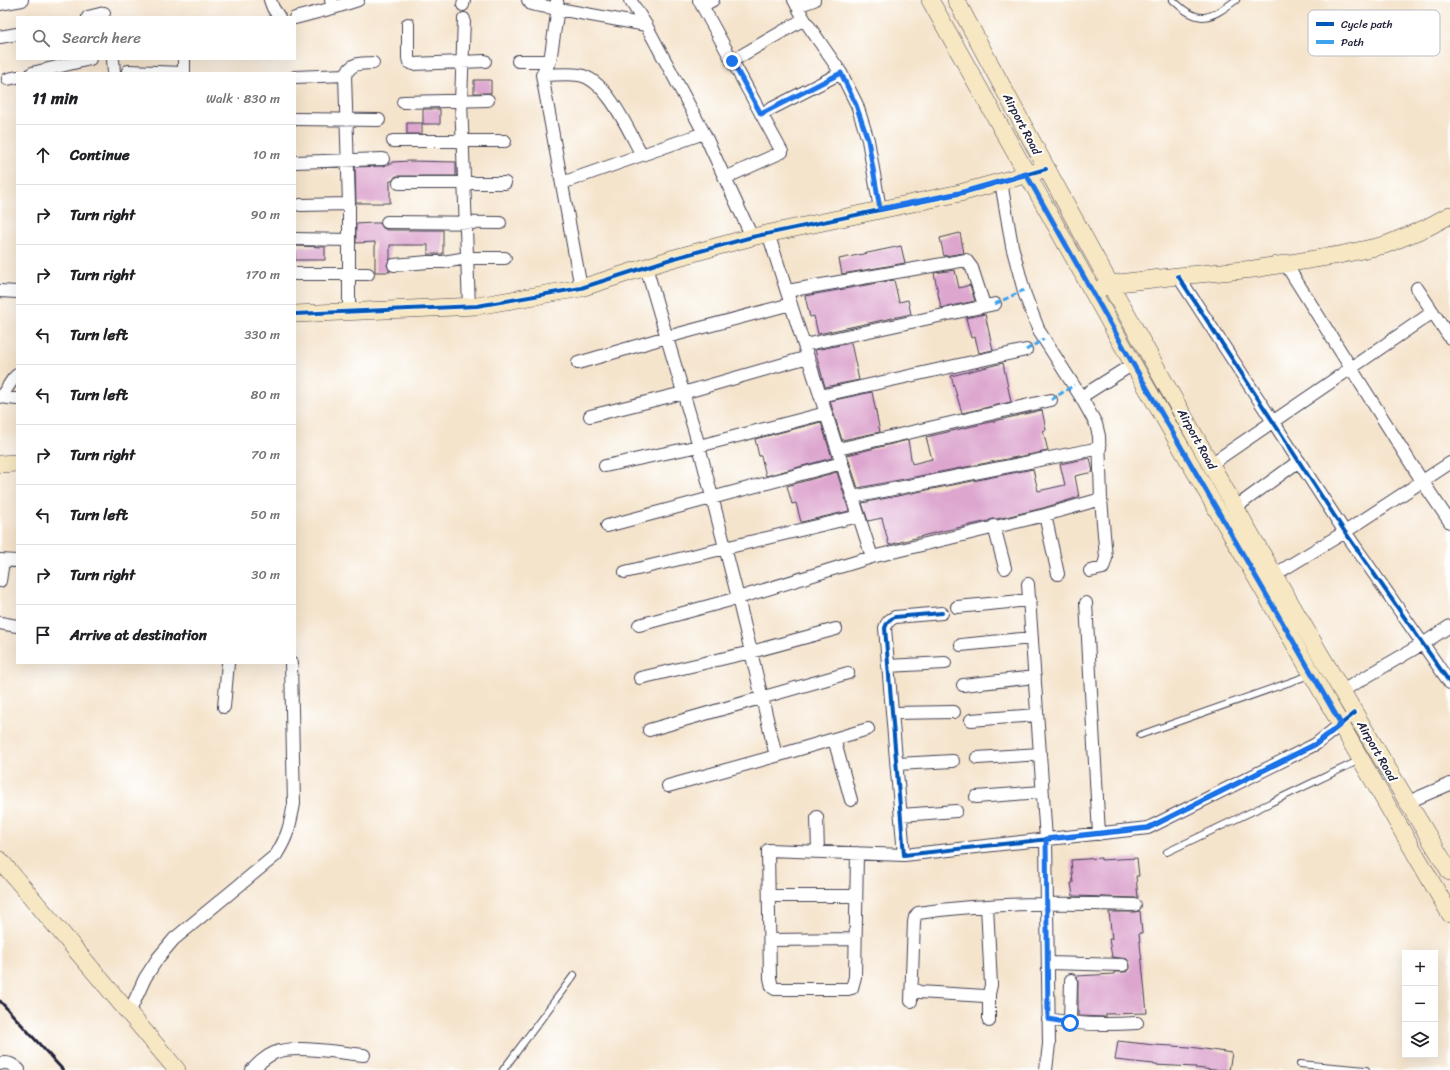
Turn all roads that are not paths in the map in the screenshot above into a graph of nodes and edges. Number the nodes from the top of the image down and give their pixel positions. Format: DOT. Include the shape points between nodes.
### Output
graph roads {
  1 [pos="22,0"];
  2 [pos="270,0"];
  3 [pos="358,0"];
  4 [pos="528,0"];
  5 [pos="630,0"];
  6 [pos="713,0"];
  7 [pos="814,0"];
  8 [pos="930,0"];
  9 [pos="956,0"];
  10 [pos="1173,0"];
  11 [pos="1236,0"];
  12 [pos="700,3"];
  13 [pos="796,3"];
  14 [pos="0,4"];
  15 [pos="332,4"];
  16 [pos="557,4"];
  17 [pos="104,13"];
  18 [pos="92,16"];
  19 [pos="278,16"];
  20 [pos="296,18"];
  21 [pos="464,19"];
  22 [pos="804,19"];
  23 [pos="408,24"];
  24 [pos="646,25"];
  25 [pos="16,34"];
  26 [pos="0,37"];
  27 [pos="81,60"];
  28 [pos="113,60"];
  29 [pos="184,60"];
  30 [pos="550,60"];
  31 [pos="486,61"];
  32 [pos="518,61"];
  33 [pos="732,61"];
  34 [pos="463,62"];
  35 [pos="373,63"];
  36 [pos="44,64"];
  37 [pos="128,71"];
  38 [pos="33,72"];
  39 [pos="114,72"];
  40 [pos="156,72"];
  41 [pos="184,72"];
  42 [pos="841,73"];
  43 [pos="345,75"];
  44 [pos="542,75"];
  45 [pos="296,76"];
  46 [pos="488,100"];
  47 [pos="461,101"];
  48 [pos="403,102"];
  49 [pos="761,114"];
  50 [pos="296,119"];
  51 [pos="345,119"];
  52 [pos="379,120"];
  53 [pos="704,133"];
  54 [pos="463,140"];
  55 [pos="393,141"];
  56 [pos="505,141"];
  57 [pos="642,155"];
  58 [pos="347,160"];
  59 [pos="383,160"];
  60 [pos="296,162"];
  61 [pos="1046,169"];
  62 [pos="1026,174"];
  63 [pos="725,178"];
  64 [pos="1000,182"];
  65 [pos="400,183"];
  66 [pos="465,183"];
  67 [pos="505,183"];
  68 [pos="562,183"];
  69 [pos="349,204"];
  70 [pos="300,205"];
  71 [pos="880,209"];
  72 [pos="1450,216"];
  73 [pos="387,222"];
  74 [pos="466,222"];
  75 [pos="500,223"];
  76 [pos="760,235"];
  77 [pos="296,239"];
  78 [pos="349,240"];
  79 [pos="467,258"];
  80 [pos="505,258"];
  81 [pos="1285,264"];
  82 [pos="394,265"];
  83 [pos="646,267"];
  84 [pos="296,274"];
  85 [pos="349,274"];
  86 [pos="368,274"];
  87 [pos="1178,276"];
  88 [pos="1110,284"];
  89 [pos="581,288"];
  90 [pos="1417,288"];
  91 [pos="0,290"];
  92 [pos="787,291"];
  93 [pos="1092,291"];
  94 [pos="16,292"];
  95 [pos="791,304"];
  96 [pos="469,306"];
  97 [pos="348,312"];
  98 [pos="1433,312"];
  99 [pos="296,314"];
  100 [pos="667,337"];
  101 [pos="1450,338"];
  102 [pos="804,345"];
  103 [pos="1026,350"];
  104 [pos="808,357"];
  105 [pos="578,363"];
  106 [pos="1133,364"];
  107 [pos="1351,368"];
  108 [pos="16,377"];
  109 [pos="683,393"];
  110 [pos="820,396"];
  111 [pos="1081,397"];
  112 [pos="1,399"];
  113 [pos="16,399"];
  114 [pos="1051,400"];
  115 [pos="826,413"];
  116 [pos="590,416"];
  117 [pos="1273,422"];
  118 [pos="699,446"];
  119 [pos="1100,448"];
  120 [pos="838,449"];
  121 [pos="1299,461"];
  122 [pos="16,463"];
  123 [pos="842,463"];
  124 [pos="1450,463"];
  125 [pos="0,464"];
  126 [pos="1211,464"];
  127 [pos="605,466"];
  128 [pos="1422,481"];
  129 [pos="853,497"];
  130 [pos="712,499"];
  131 [pos="1101,499"];
  132 [pos="1236,507"];
  133 [pos="1045,515"];
  134 [pos="859,516"];
  135 [pos="1450,522"];
  136 [pos="607,526"];
  137 [pos="994,526"];
  138 [pos="1345,532"];
  139 [pos="725,547"];
  140 [pos="872,557"];
  141 [pos="1,560"];
  142 [pos="16,561"];
  143 [pos="1005,568"];
  144 [pos="1090,571"];
  145 [pos="625,572"];
  146 [pos="1058,574"];
  147 [pos="1274,575"];
  148 [pos="0,581"];
  149 [pos="1028,584"];
  150 [pos="738,598"];
  151 [pos="1030,600"];
  152 [pos="1086,603"];
  153 [pos="957,607"];
  154 [pos="942,613"];
  155 [pos="0,623"];
  156 [pos="639,625"];
  157 [pos="16,626"];
  158 [pos="1450,626"];
  159 [pos="836,628"];
  160 [pos="1032,638"];
  161 [pos="1424,643"];
  162 [pos="961,645"];
  163 [pos="751,652"];
  164 [pos="945,663"];
  165 [pos="228,664"];
  166 [pos="291,664"];
  167 [pos="887,666"];
  168 [pos="848,673"];
  169 [pos="1312,674"];
  170 [pos="1035,677"];
  171 [pos="640,678"];
  172 [pos="1450,683"];
  173 [pos="964,685"];
  174 [pos="1342,691"];
  175 [pos="762,697"];
  176 [pos="224,707"];
  177 [pos="954,712"];
  178 [pos="1355,713"];
  179 [pos="892,714"];
  180 [pos="1037,715"];
  181 [pos="971,720"];
  182 [pos="1341,724"];
  183 [pos="868,729"];
  184 [pos="649,730"];
  185 [pos="1140,735"];
  186 [pos="834,739"];
  187 [pos="1041,754"];
  188 [pos="776,756"];
  189 [pos="977,758"];
  190 [pos="1361,759"];
  191 [pos="953,761"];
  192 [pos="897,764"];
  193 [pos="1450,784"];
  194 [pos="668,786"];
  195 [pos="1042,792"];
  196 [pos="976,797"];
  197 [pos="851,800"];
  198 [pos="1408,802"];
  199 [pos="956,811"];
  200 [pos="901,815"];
  201 [pos="817,817"];
  202 [pos="1099,834"];
  203 [pos="1046,839"];
  204 [pos="818,852"];
  205 [pos="1167,852"];
  206 [pos="857,853"];
  207 [pos="904,855"];
  208 [pos="0,860"];
  209 [pos="1450,872"];
  210 [pos="769,896"];
  211 [pos="855,896"];
  212 [pos="1047,903"];
  213 [pos="1135,905"];
  214 [pos="987,906"];
  215 [pos="1450,914"];
  216 [pos="855,939"];
  217 [pos="770,940"];
  218 [pos="1048,963"];
  219 [pos="1124,965"];
  220 [pos="574,974"];
  221 [pos="1071,980"];
  222 [pos="912,988"];
  223 [pos="989,994"];
  224 [pos="911,1001"];
  225 [pos="129,1013"];
  226 [pos="1048,1019"];
  227 [pos="989,1021"];
  228 [pos="1070,1023"];
  229 [pos="1137,1023"];
  230 [pos="364,1055"];
  231 [pos="0,1064"];
  232 [pos="1300,1064"];
  233 [pos="19,1070"];
  234 [pos="177,1070"];
  235 [pos="252,1070"];
  236 [pos="503,1070"];
  237 [pos="1046,1070"];
  238 [pos="1366,1070"];
  1 -- 14 [label="street"];
  2 -- 19 [label="street"];
  3 -- 15 [label="street"];
  4 -- 16 [label="street" via="531,4"];
  5 -- 24 [label="street"];
  6 -- 12 [label="street"];
  7 -- 13 [label="street"];
  8 -- 62 [label="main road"];
  9 -- 61 [label="main road, Airport Road"];
  10 -- 11 [label="lane" via="1196,17 1216,14"];
  12 -- 33 [label="street"];
  13 -- 22 [label="street"];
  15 -- 20 [label="street"];
  16 -- 24 [label="street"];
  16 -- 30 [label="street"];
  17 -- 18 [label="street"];
  21 -- 34 [label="street"];
  22 -- 33 [label="street"];
  22 -- 42 [label="street"];
  23 -- 34 [label="street" via="410,62"];
  24 -- 53 [label="street"];
  25 -- 26 [label="street"];
  27 -- 36 [label="street"];
  28 -- 39 [label="street"];
  29 -- 41 [label="street"];
  30 -- 32 [label="street"];
  30 -- 44 [label="street"];
  31 -- 34 [label="street"];
  33 -- 49 [label="street"];
  34 -- 47 [label="street"];
  35 -- 43 [label="street" via="352,65"];
  36 -- 38 [label="street"];
  37 -- 40 [label="street"];
  42 -- 49 [label="street"];
  42 -- 71 [label="street" via="868,140"];
  43 -- 45 [label="street"];
  43 -- 51 [label="street"];
  44 -- 57 [label="street" via="580,75 602,87"];
  44 -- 68 [label="street"];
  46 -- 47 [label="street"];
  47 -- 48 [label="street"];
  47 -- 54 [label="street"];
  49 -- 63 [label="street" via="782,152"];
  50 -- 51 [label="street"];
  51 -- 52 [label="street"];
  51 -- 58 [label="street"];
  53 -- 57 [label="street"];
  53 -- 63 [label="street"];
  54 -- 55 [label="street"];
  54 -- 56 [label="street"];
  54 -- 66 [label="street"];
  57 -- 68 [label="street"];
  58 -- 59 [label="street"];
  58 -- 60 [label="street"];
  58 -- 69 [label="street"];
  61 -- 62 [label="main road"];
  61 -- 88 [label="main road, Airport Road"];
  62 -- 64 [label="main road"];
  62 -- 93 [label="main road"];
  63 -- 76 [label="street"];
  64 -- 71 [label="main road"];
  64 -- 111 [label="street" via="1012,246 1025,295 1039,331"];
  65 -- 66 [label="street"];
  66 -- 67 [label="street"];
  66 -- 74 [label="street"];
  68 -- 89 [label="street"];
  69 -- 70 [label="street"];
  69 -- 78 [label="street"];
  71 -- 76 [label="main road"];
  72 -- 81 [label="main road" via="1385,245"];
  73 -- 74 [label="street"];
  74 -- 75 [label="street"];
  74 -- 79 [label="street"];
  76 -- 83 [label="main road"];
  76 -- 92 [label="street"];
  77 -- 78 [label="street"];
  78 -- 85 [label="street"];
  79 -- 80 [label="street"];
  79 -- 82 [label="street"];
  79 -- 96 [label="street"];
  81 -- 87 [label="main road"];
  81 -- 107 [label="street"];
  83 -- 89 [label="main road"];
  83 -- 100 [label="street"];
  84 -- 85 [label="street"];
  85 -- 86 [label="street"];
  85 -- 97 [label="street"];
  87 -- 88 [label="main road"];
  87 -- 117 [label="street"];
  88 -- 93 [label="main road"];
  88 -- 126 [label="main road, Airport Road"];
  89 -- 96 [label="main road"];
  90 -- 98 [label="street"];
  91 -- 94 [label="street"];
  92 -- 95 [label="street"];
  92 -- 102 [label="street" via="966,260 989,304"];
  93 -- 106 [label="main road"];
  95 -- 100 [label="street"];
  95 -- 102 [label="street"];
  96 -- 97 [label="main road"];
  97 -- 99 [label="main road"];
  98 -- 101 [label="street"];
  98 -- 107 [label="street"];
  100 -- 105 [label="street"];
  100 -- 109 [label="street"];
  102 -- 104 [label="street"];
  103 -- 110 [label="street"];
  104 -- 109 [label="street"];
  104 -- 110 [label="street"];
  106 -- 111 [label="street"];
  106 -- 169 [label="main road"];
  107 -- 117 [label="street"];
  107 -- 128 [label="street"];
  108 -- 112 [label="street"];
  109 -- 116 [label="street"];
  109 -- 118 [label="street"];
  110 -- 115 [label="street"];
  111 -- 119 [label="street" via="1096,424"];
  112 -- 113 [label="street"];
  114 -- 120 [label="street"];
  115 -- 118 [label="street"];
  115 -- 120 [label="street"];
  117 -- 121 [label="street"];
  117 -- 126 [label="street"];
  118 -- 127 [label="street"];
  118 -- 130 [label="street"];
  119 -- 129 [label="street"];
  119 -- 131 [label="street"];
  120 -- 123 [label="street"];
  121 -- 132 [label="street"];
  121 -- 138 [label="street"];
  122 -- 125 [label="main road"];
  123 -- 129 [label="street"];
  123 -- 130 [label="street"];
  124 -- 128 [label="street"];
  126 -- 132 [label="main road, Airport Road"];
  128 -- 135 [label="street"];
  128 -- 138 [label="street"];
  129 -- 134 [label="street"];
  130 -- 136 [label="street"];
  130 -- 139 [label="street"];
  131 -- 133 [label="street"];
  131 -- 144 [label="street" via="1106,562 1100,570"];
  132 -- 147 [label="main road, Airport Road"];
  133 -- 137 [label="street"];
  133 -- 146 [label="street"];
  134 -- 139 [label="street"];
  134 -- 140 [label="street"];
  137 -- 140 [label="street"];
  137 -- 143 [label="street"];
  138 -- 147 [label="street"];
  138 -- 161 [label="street"];
  139 -- 145 [label="street"];
  139 -- 150 [label="street"];
  140 -- 150 [label="street"];
  141 -- 142 [label="street"];
  141 -- 148 [label="street"];
  147 -- 174 [label="main road, Airport Road"];
  149 -- 151 [label="street"];
  150 -- 156 [label="street"];
  150 -- 163 [label="street"];
  151 -- 153 [label="street"];
  151 -- 160 [label="street"];
  152 -- 202 [label="street"];
  154 -- 167 [label="street" via="903,616 889,620 885,628"];
  155 -- 157 [label="street"];
  158 -- 161 [label="street"];
  159 -- 163 [label="street"];
  160 -- 162 [label="street"];
  160 -- 170 [label="street"];
  161 -- 172 [label="street"];
  161 -- 174 [label="street"];
  163 -- 171 [label="street"];
  163 -- 175 [label="street"];
  164 -- 167 [label="street"];
  165 -- 176 [label="street"];
  166 -- 225 [label="street" via="294,804 285,840 276,855 174,939 145,978"];
  167 -- 179 [label="street"];
  168 -- 175 [label="street"];
  169 -- 182 [label="main road"];
  169 -- 185 [label="lane"];
  170 -- 173 [label="street"];
  170 -- 180 [label="street"];
  174 -- 178 [label="main road, Airport Road"];
  175 -- 184 [label="street"];
  175 -- 188 [label="street"];
  177 -- 179 [label="street"];
  178 -- 182 [label="street"];
  178 -- 198 [label="main road, Airport Road"];
  179 -- 192 [label="street"];
  180 -- 181 [label="street"];
  180 -- 187 [label="street"];
  182 -- 190 [label="main road"];
  182 -- 202 [label="street" via="1316,744 1148,828"];
  183 -- 186 [label="street"];
  186 -- 188 [label="street"];
  186 -- 197 [label="street"];
  187 -- 189 [label="street"];
  187 -- 195 [label="street"];
  188 -- 194 [label="street"];
  190 -- 205 [label="lane"];
  190 -- 215 [label="main road"];
  191 -- 192 [label="street"];
  192 -- 200 [label="street"];
  193 -- 198 [label="street"];
  195 -- 196 [label="street"];
  195 -- 203 [label="street"];
  198 -- 209 [label="main road, Airport Road"];
  199 -- 200 [label="street"];
  200 -- 207 [label="street"];
  201 -- 204 [label="street"];
  202 -- 203 [label="street"];
  203 -- 207 [label="street"];
  203 -- 212 [label="street"];
  204 -- 206 [label="street"];
  204 -- 210 [label="street" via="768,850"];
  206 -- 207 [label="street"];
  206 -- 211 [label="street"];
  208 -- 225 [label="main road"];
  210 -- 211 [label="street"];
  210 -- 217 [label="street"];
  211 -- 216 [label="street"];
  212 -- 213 [label="street"];
  212 -- 214 [label="street"];
  212 -- 218 [label="street"];
  214 -- 222 [label="street" via="922,913 915,917"];
  214 -- 223 [label="street" via="991,985"];
  216 -- 217 [label="street"];
  216 -- 217 [label="street" via="854,984 848,990 775,989 770,978"];
  218 -- 219 [label="street"];
  218 -- 226 [label="street"];
  220 -- 236 [label="lane"];
  221 -- 228 [label="street"];
  222 -- 223 [label="street" via="919,992"];
  222 -- 224 [label="street"];
  223 -- 227 [label="street"];
  225 -- 234 [label="main road"];
  226 -- 228 [label="street"];
  226 -- 237 [label="street"];
  228 -- 229 [label="street"];
  230 -- 235 [label="street" via="289,1050 275,1052"];
  231 -- 233 [label="street" via="12,1064"];
  232 -- 238 [label="lane"];
}
